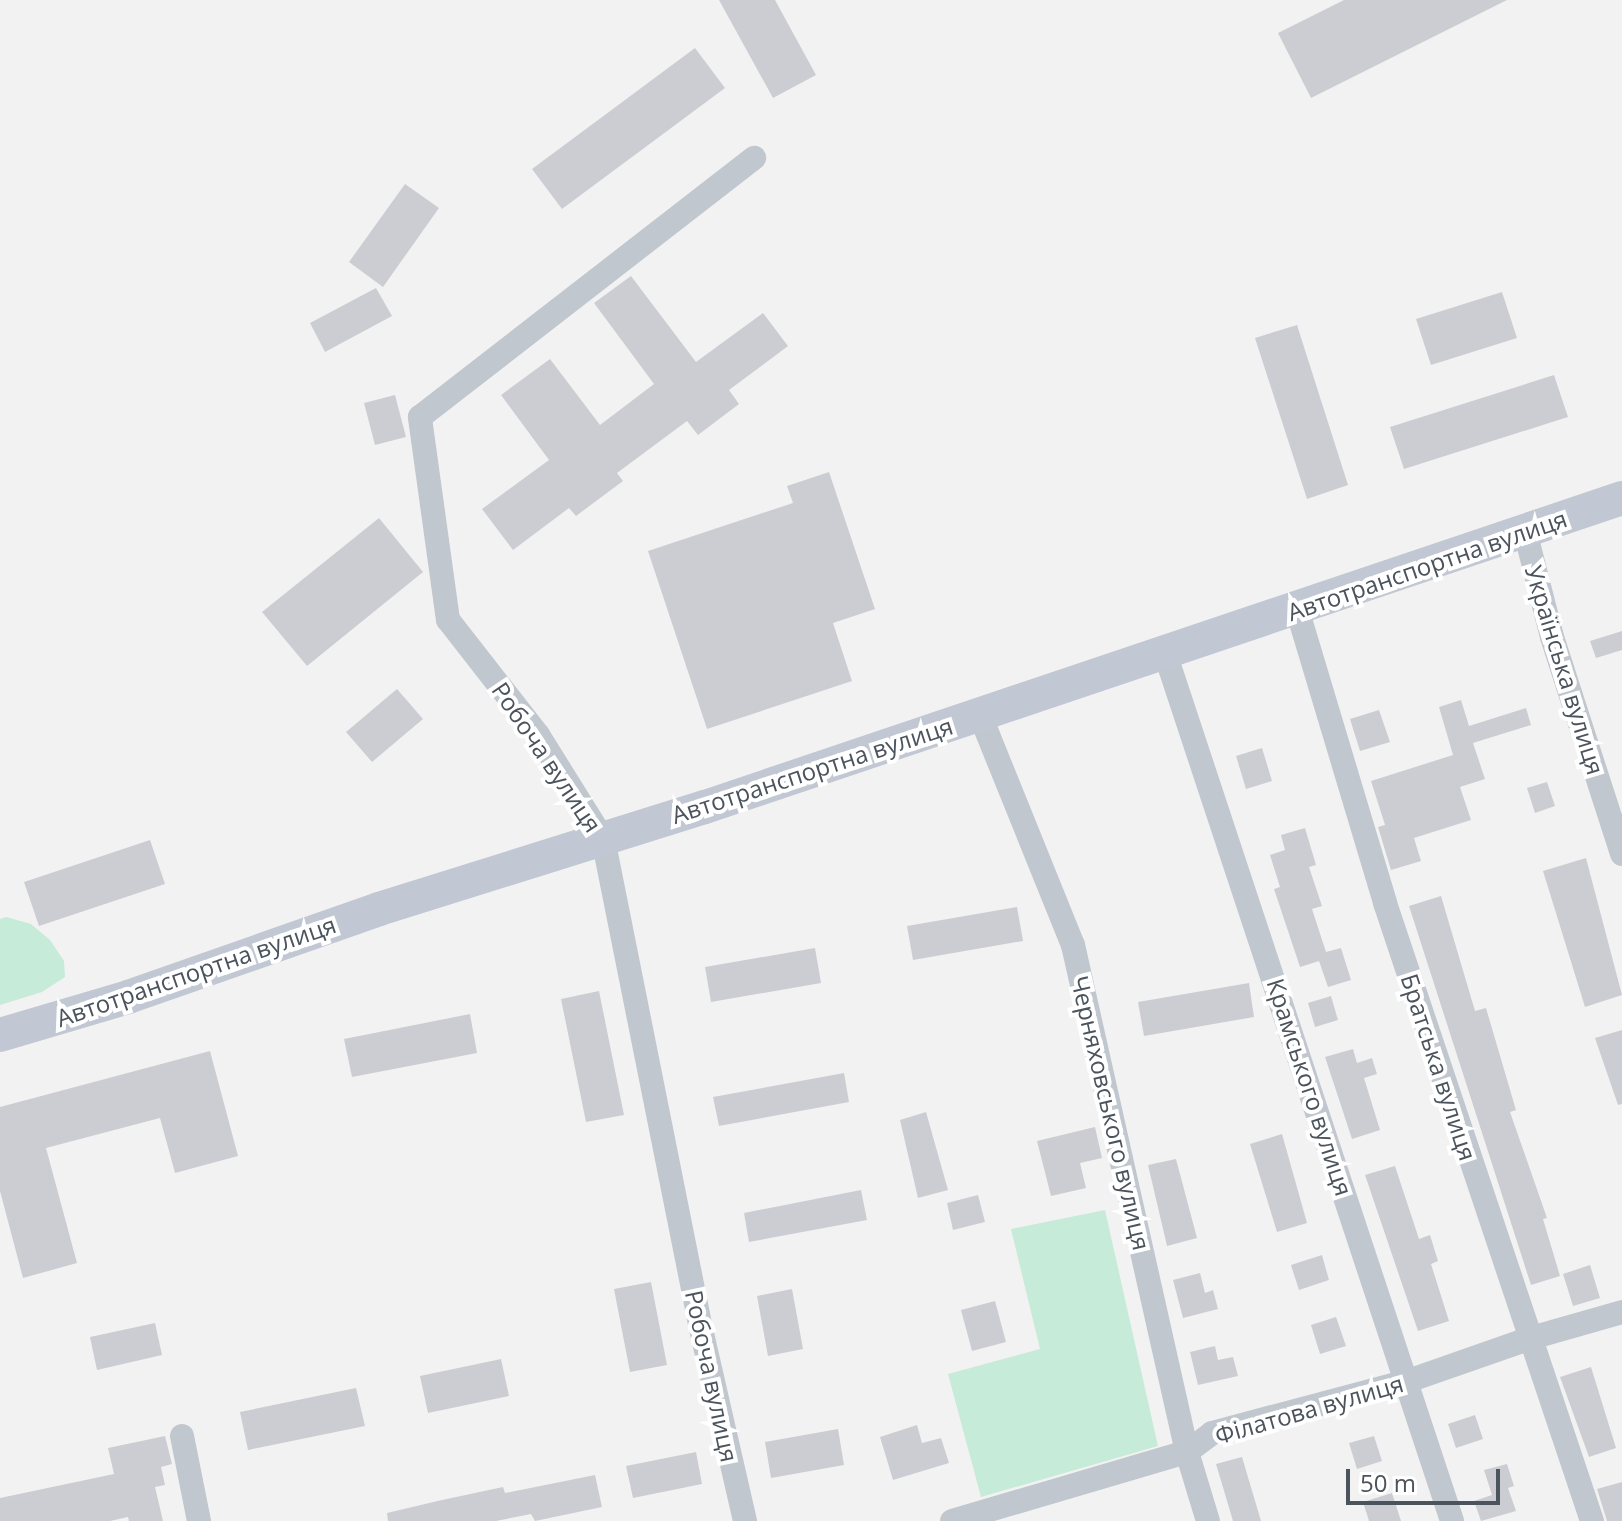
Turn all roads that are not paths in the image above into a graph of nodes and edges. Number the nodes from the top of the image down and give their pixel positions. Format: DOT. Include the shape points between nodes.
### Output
graph roads {
  1 [pos="754,158"];
  2 [pos="1622,498"];
  3 [pos="1525,531"];
  4 [pos="1297,609"];
  5 [pos="1165,653"];
  6 [pos="980,715"];
  7 [pos="603,839"];
  8 [pos="1622,854"];
  9 [pos="0,1035"];
  10 [pos="1622,1312"];
  11 [pos="1531,1338"];
  12 [pos="1408,1381"];
  13 [pos="182,1436"];
  14 [pos="1187,1452"];
  15 [pos="984,1517"];
  16 [pos="199,1521"];
  17 [pos="745,1521"];
  18 [pos="952,1521"];
  19 [pos="1208,1521"];
  20 [pos="1452,1521"];
  21 [pos="1592,1521"];
  1 -- 7 [label="street, Робоча вулиця" via="420,417 448,620 538,735"];
  2 -- 3 [label="main road, Автотранспортна вулиця"];
  3 -- 4 [label="main road, Автотранспортна вулиця"];
  3 -- 8 [label="street, Українська вулиця" via="1552,637"];
  4 -- 5 [label="main road, Автотранспортна вулиця"];
  4 -- 11 [label="street, Братська вулиця" via="1385,903"];
  5 -- 6 [label="main road, Автотранспортна вулиця"];
  5 -- 12 [label="street, Крамського вулиця"];
  6 -- 7 [label="main road, Автотранспортна вулиця"];
  6 -- 14 [label="street, Черняховського вулиця" via="1073,945"];
  7 -- 9 [label="main road, Автотранспортна вулиця"];
  7 -- 17 [label="street, Робоча вулиця"];
  10 -- 11 [label="street, Філатова вулиця"];
  11 -- 12 [label="street, Філатова вулиця"];
  11 -- 21 [label="street, Братська вулиця"];
  12 -- 14 [label="street, Філатова вулиця" via="1212,1433"];
  12 -- 20 [label="street, Крамського вулиця"];
  13 -- 16 [label="street"];
  14 -- 15 [label="street, Філатова вулиця"];
  14 -- 19 [label="street, Черняховського вулиця"];
  15 -- 18 [label="street, Філатова вулиця"];
}
